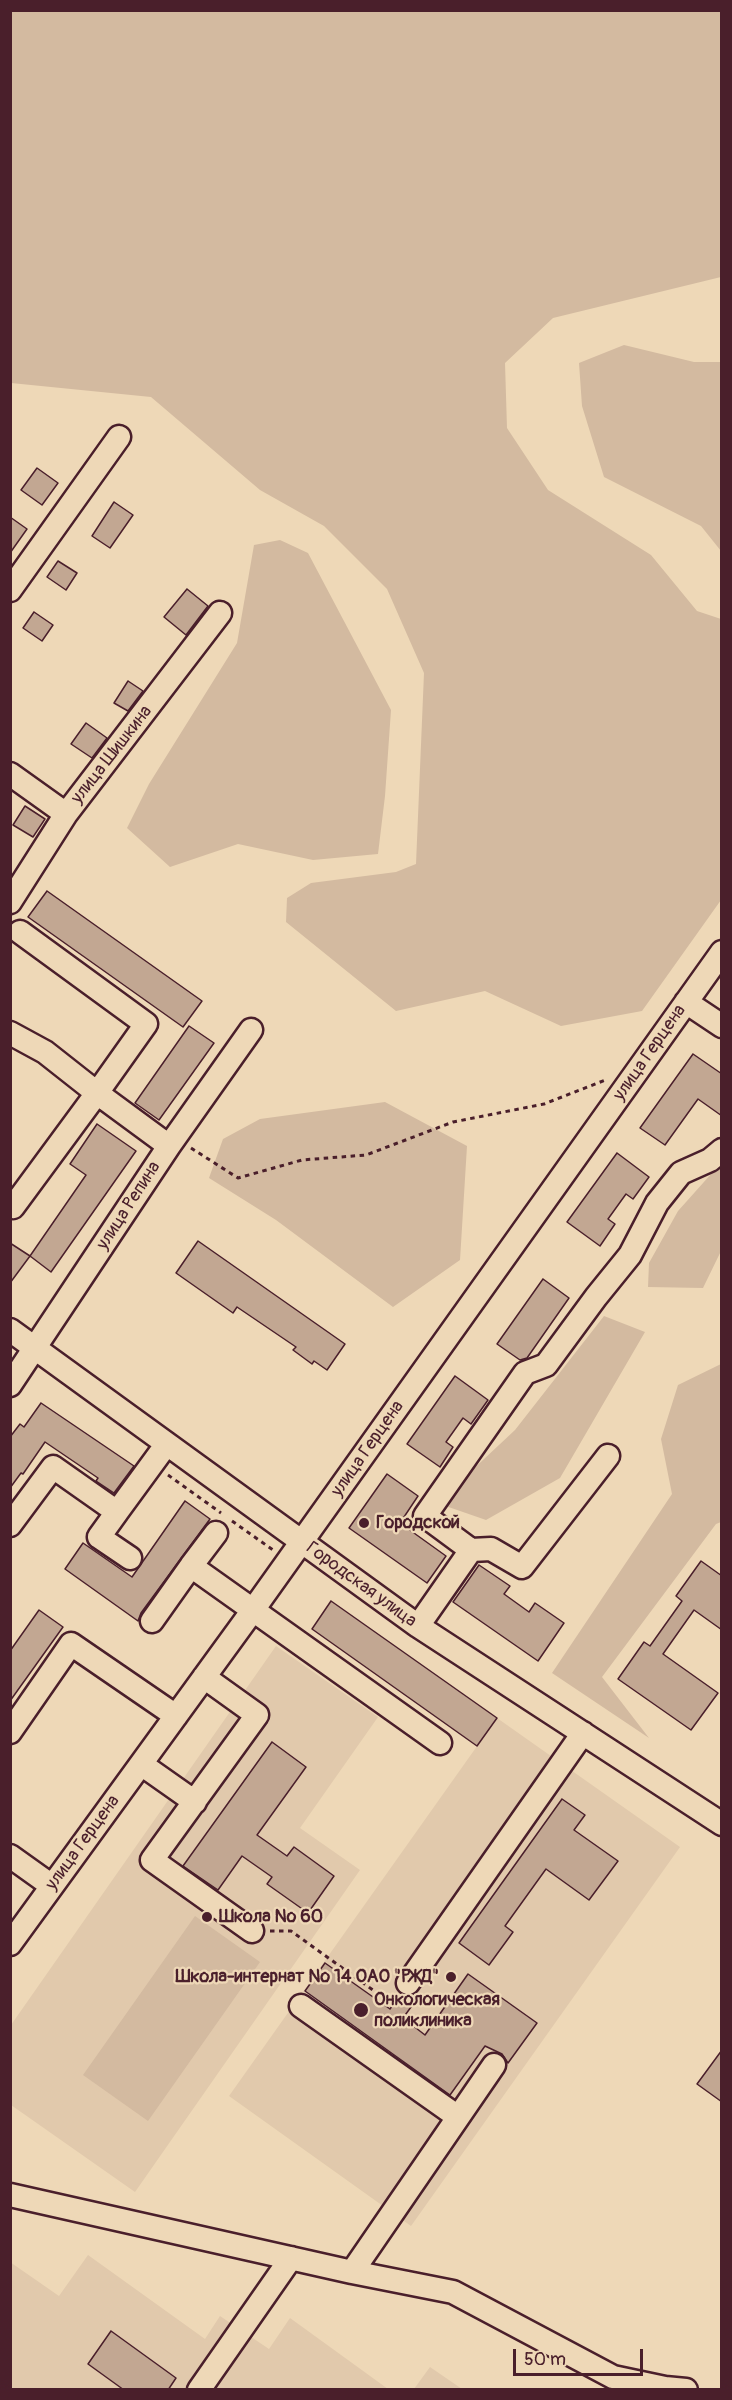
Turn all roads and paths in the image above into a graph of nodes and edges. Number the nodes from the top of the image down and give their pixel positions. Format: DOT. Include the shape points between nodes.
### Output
graph roads {
  1 [pos="119,437"];
  2 [pos="10,590"];
  3 [pos="220,613"];
  4 [pos="10,774"];
  5 [pos="66,814"];
  6 [pos="10,902"];
  7 [pos="20,932"];
  8 [pos="722,952"];
  9 [pos="686,1002"];
  10 [pos="722,1026"];
  11 [pos="251,1030"];
  12 [pos="10,1033"];
  13 [pos="634,1076"];
  14 [pos="97,1093"];
  15 [pos="169,1146"];
  16 [pos="722,1150"];
  17 [pos="10,1206"];
  18 [pos="10,1330"];
  19 [pos="36,1349"];
  20 [pos="10,1385"];
  21 [pos="166,1445"];
  22 [pos="608,1456"];
  23 [pos="117,1512"];
  24 [pos="10,1525"];
  25 [pos="216,1533"];
  26 [pos="301,1542"];
  27 [pos="471,1550"];
  28 [pos="130,1558"];
  29 [pos="190,1566"];
  30 [pos="253,1610"];
  31 [pos="152,1621"];
  32 [pos="418,1626"];
  33 [pos="204,1677"];
  34 [pos="176,1716"];
  35 [pos="10,1732"];
  36 [pos="583,1733"];
  37 [pos="440,1743"];
  38 [pos="141,1764"];
  39 [pos="195,1802"];
  40 [pos="722,1824"];
  41 [pos="10,1856"];
  42 [pos="52,1886"];
  43 [pos="252,1931"];
  44 [pos="291,1931"];
  45 [pos="10,1944"];
  46 [pos="408,1983"];
  47 [pos="377,1993"];
  48 [pos="301,2006"];
  49 [pos="494,2065"];
  50 [pos="458,2118"];
  51 [pos="10,2195"];
  52 [pos="291,2258"];
  53 [pos="352,2272"];
  54 [pos="199,2390"];
  55 [pos="686,2390"];
  1 -- 2 [label="street"];
  3 -- 5 [label="street, улица Шишкина"];
  4 -- 5 [label="street"];
  5 -- 6 [label="street, улица Шишкина"];
  7 -- 14 [label="street" via="146,1024"];
  8 -- 9 [label="street, улица Герцена"];
  9 -- 10 [label="street"];
  9 -- 13 [label="street, улица Герцена"];
  11 -- 15 [label="street, улица Репина"];
  12 -- 14 [label="street" via="45,1052"];
  13 -- 15 [label="path" via="604,1079 544,1104 453,1122 366,1155 302,1160 238,1178 188,1146"];
  13 -- 26 [label="street, улица Герцена"];
  14 -- 15 [label="street"];
  14 -- 17 [label="street"];
  15 -- 19 [label="street, улица Репина"];
  16 -- 27 [label="street" via="710,1161 681,1173 657,1203 630,1255 546,1365 525,1373 425,1516"];
  18 -- 19 [label="street, Городская улица"];
  19 -- 20 [label="street, улица Репина"];
  19 -- 21 [label="street, Городская улица"];
  21 -- 23 [label="street"];
  21 -- 26 [label="street, Городская улица"];
  22 -- 27 [label="street" via="522,1567 491,1549"];
  23 -- 24 [label="street" via="52,1467"];
  23 -- 28 [label="street" via="99,1537"];
  25 -- 29 [label="street"];
  26 -- 30 [label="street, улица Герцена"];
  26 -- 32 [label="street, Городская улица"];
  27 -- 32 [label="street"];
  29 -- 30 [label="street"];
  29 -- 31 [label="street"];
  30 -- 33 [label="street, улица Герцена"];
  30 -- 37 [label="street"];
  32 -- 36 [label="street, Городская улица"];
  33 -- 34 [label="street, улица Герцена"];
  33 -- 39 [label="street" via="257,1715"];
  34 -- 35 [label="street" via="71,1644"];
  34 -- 38 [label="street, улица Герцена"];
  36 -- 40 [label="street, Городская улица"];
  36 -- 46 [label="street"];
  38 -- 39 [label="street"];
  38 -- 42 [label="street, улица Герцена"];
  39 -- 43 [label="street" via="152,1860"];
  41 -- 42 [label="street"];
  42 -- 45 [label="street, улица Герцена"];
  44 -- 47 [label="path"];
  48 -- 50 [label="street"];
  49 -- 50 [label="street"];
  50 -- 53 [label="street"];
  51 -- 52 [label="street"];
  52 -- 53 [label="street"];
  52 -- 54 [label="street"];
  53 -- 55 [label="street" via="453,2292 613,2377"];
}
